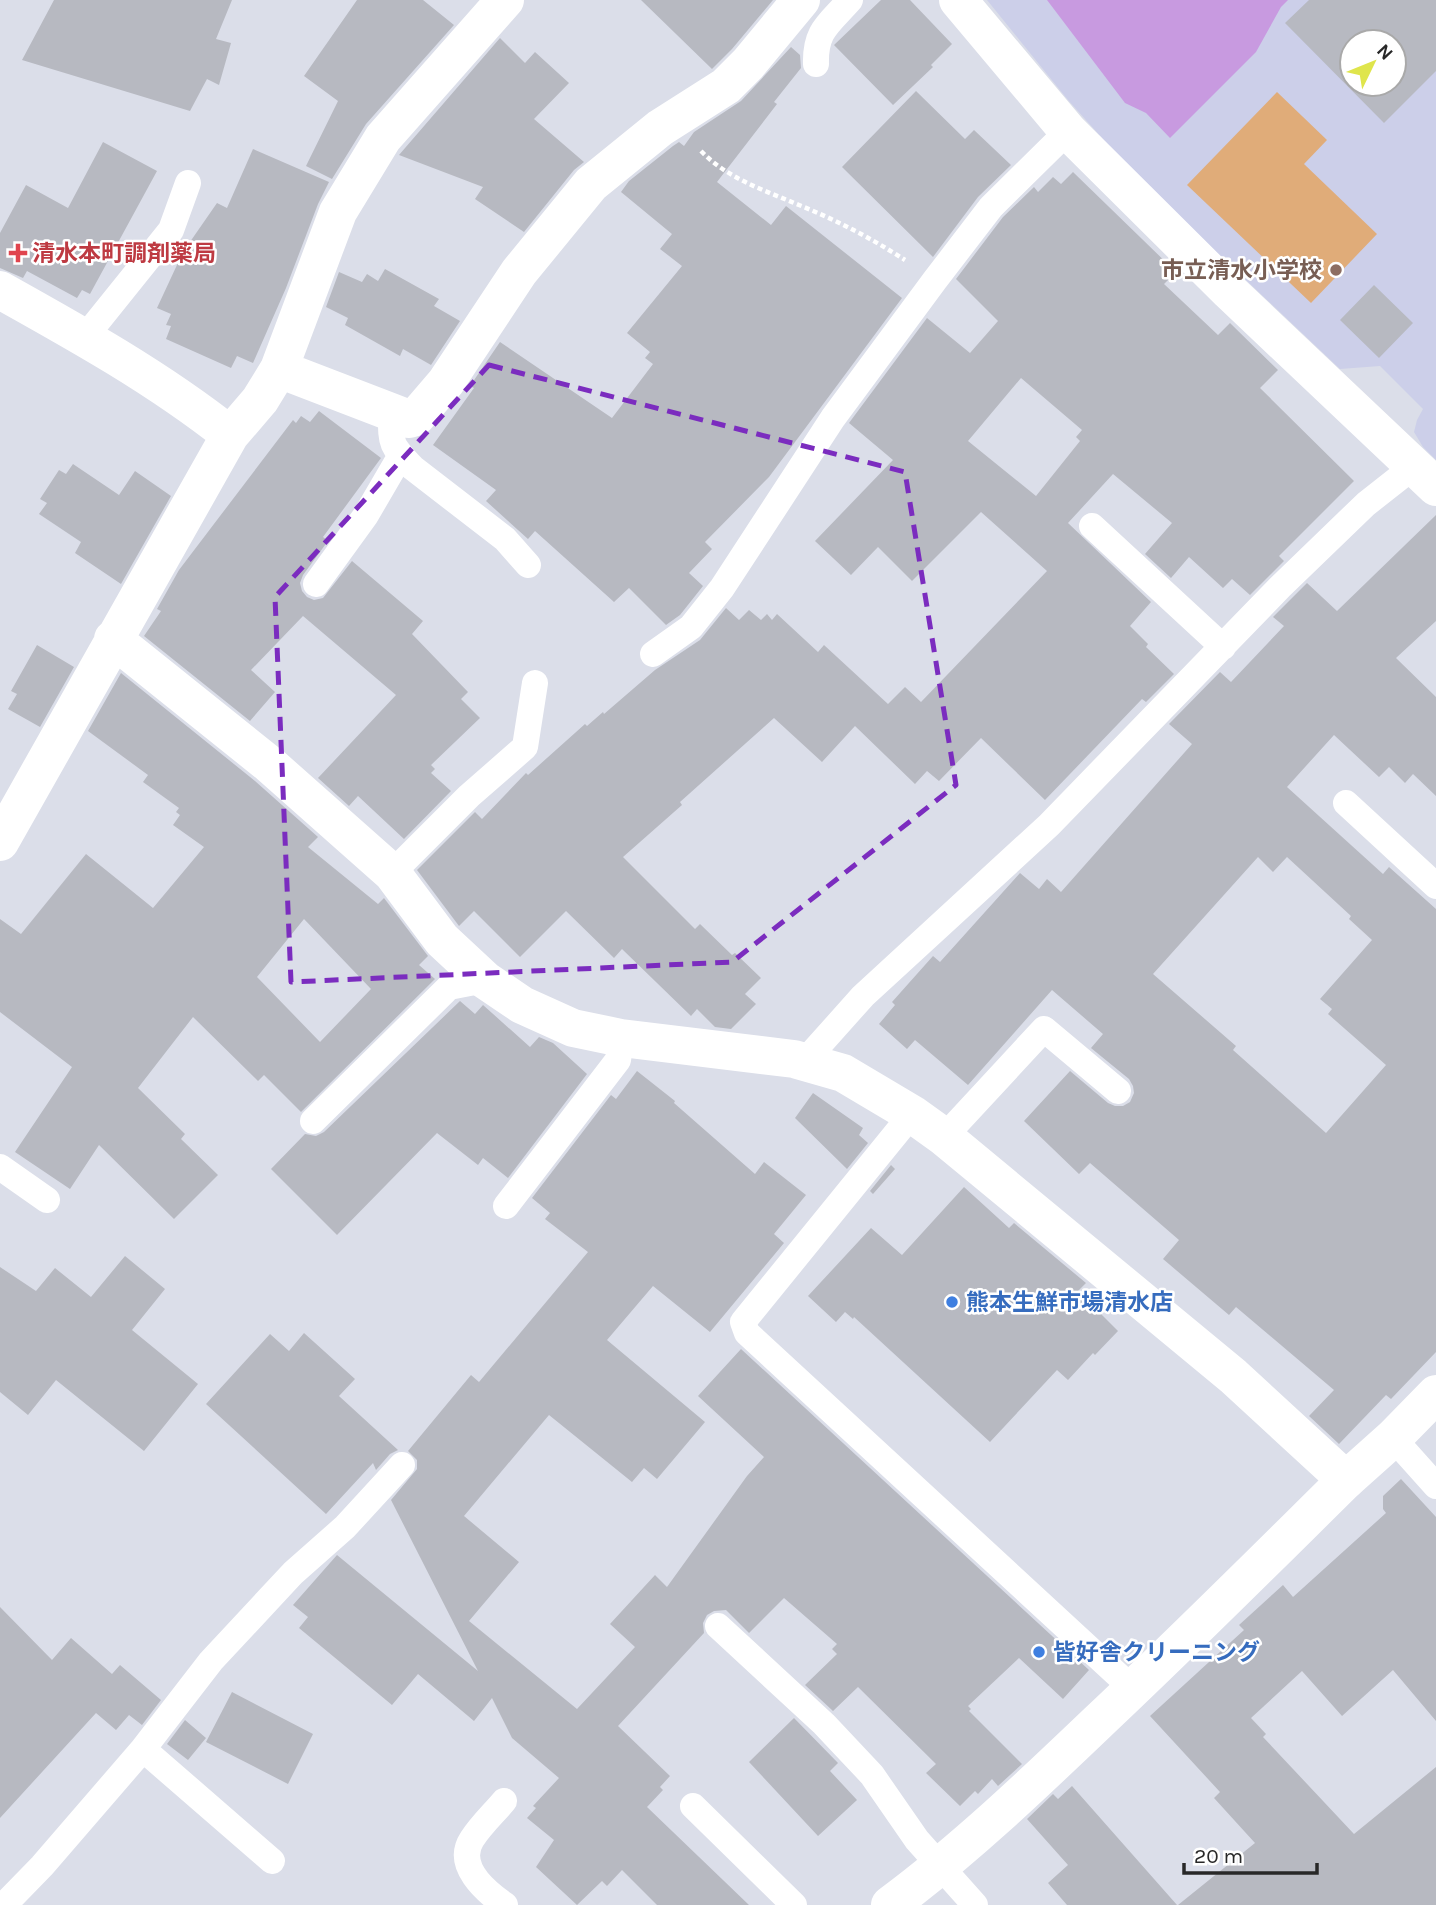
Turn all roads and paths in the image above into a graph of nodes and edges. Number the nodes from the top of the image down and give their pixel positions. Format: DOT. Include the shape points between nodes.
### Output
graph roads {
  1 [pos="505,0"];
  2 [pos="801,0"];
  3 [pos="850,0"];
  4 [pos="958,0"];
  5 [pos="816,64"];
  6 [pos="674,118"];
  7 [pos="1068,131"];
  8 [pos="188,183"];
  9 [pos="935,279"];
  10 [pos="0,290"];
  11 [pos="85,337"];
  12 [pos="279,369"];
  13 [pos="391,412"];
  14 [pos="230,435"];
  15 [pos="401,456"];
  16 [pos="1424,477"];
  17 [pos="1092,526"];
  18 [pos="528,565"];
  19 [pos="316,584"];
  20 [pos="113,639"];
  21 [pos="1223,647"];
  22 [pos="653,654"];
  23 [pos="535,683"];
  24 [pos="1346,803"];
  25 [pos="0,842"];
  26 [pos="393,873"];
  27 [pos="1436,886"];
  28 [pos="485,980"];
  29 [pos="621,1038"];
  30 [pos="804,1062"];
  31 [pos="1118,1091"];
  32 [pos="912,1114"];
  33 [pos="313,1121"];
  34 [pos="944,1137"];
  35 [pos="0,1167"];
  36 [pos="47,1200"];
  37 [pos="506,1206"];
  38 [pos="1436,1394"];
  39 [pos="1394,1438"];
  40 [pos="402,1465"];
  41 [pos="1346,1480"];
  42 [pos="1436,1486"];
  43 [pos="718,1626"];
  44 [pos="1133,1689"];
  45 [pos="143,1749"];
  46 [pos="504,1801"];
  47 [pos="693,1806"];
  48 [pos="272,1861"];
  49 [pos="941,1867"];
  50 [pos="4,1905"];
  51 [pos="505,1905"];
  52 [pos="794,1905"];
  53 [pos="890,1905"];
  54 [pos="975,1905"];
  1 -- 12 [label="street" via="383,138 338,212"];
  2 -- 6 [label="street" via="726,86"];
  3 -- 5 [label="lane" via="820,33"];
  4 -- 7 [label="street"];
  6 -- 9 [label="path" via="714,164 751,186 871,238"];
  6 -- 13 [label="street" via="591,184 519,272 446,383 416,417"];
  7 -- 9 [label="lane" via="991,207"];
  7 -- 16 [label="street"];
  8 -- 11 [label="lane" via="171,230"];
  9 -- 22 [label="lane" via="833,418 722,588 691,626"];
  10 -- 11 [label="street"];
  11 -- 14 [label="street" via="191,404"];
  12 -- 13 [label="street"];
  12 -- 14 [label="street"];
  13 -- 15 [label="lane" via="391,442"];
  14 -- 20 [label="street"];
  15 -- 18 [label="lane" via="505,539"];
  15 -- 19 [label="lane"];
  16 -- 21 [label="lane" via="1366,504"];
  17 -- 21 [label="lane"];
  20 -- 25 [label="street"];
  20 -- 26 [label="street"];
  21 -- 30 [label="lane" via="1049,825 863,996"];
  23 -- 26 [label="lane" via="525,747"];
  24 -- 27 [label="lane"];
  26 -- 28 [label="street" via="442,940"];
  28 -- 29 [label="street" via="522,1005 573,1028"];
  28 -- 33 [label="lane" via="449,987"];
  29 -- 30 [label="street"];
  29 -- 37 [label="lane" via="618,1060"];
  30 -- 32 [label="street" via="843,1073"];
  31 -- 34 [label="lane" via="1044,1029"];
  32 -- 34 [label="street"];
  32 -- 44 [label="lane" via="743,1322 747,1333"];
  34 -- 41 [label="street" via="1233,1376"];
  35 -- 36 [label="lane"];
  38 -- 39 [label="street"];
  39 -- 41 [label="street"];
  39 -- 42 [label="lane"];
  40 -- 45 [label="lane" via="211,1661"];
  41 -- 44 [label="street"];
  43 -- 49 [label="lane" via="872,1775"];
  44 -- 49 [label="street"];
  45 -- 48 [label="lane"];
  45 -- 50 [label="lane"];
  46 -- 51 [label="lane" via="471,1840 466,1856 473,1874"];
  47 -- 52 [label="lane"];
  49 -- 53 [label="street"];
  49 -- 54 [label="lane"];
}
